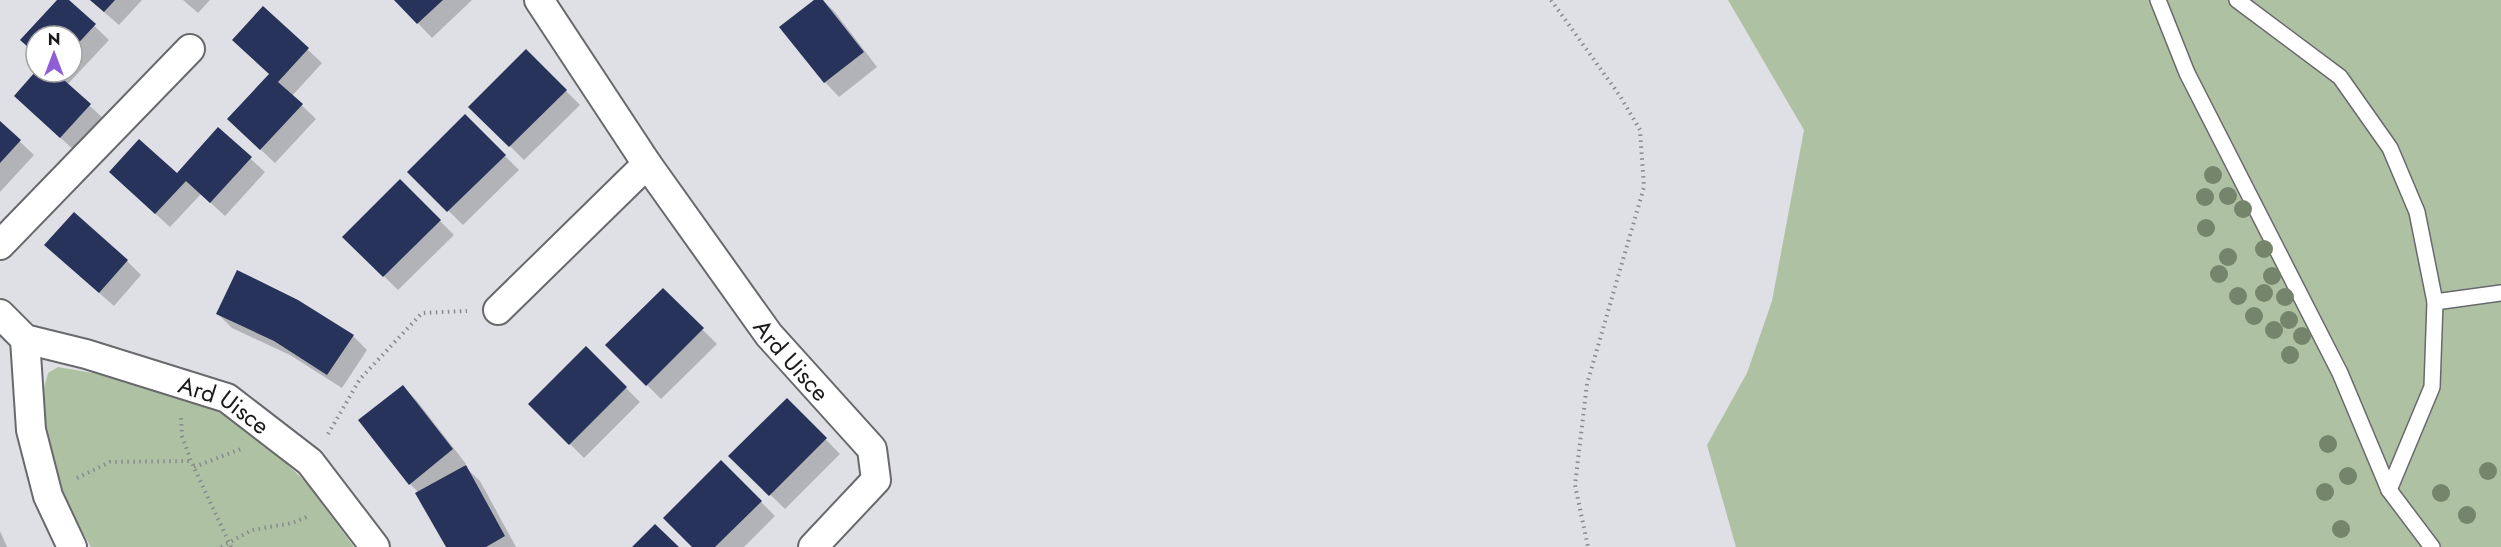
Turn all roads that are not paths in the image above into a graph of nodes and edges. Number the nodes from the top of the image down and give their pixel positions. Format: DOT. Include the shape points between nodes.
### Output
graph roads {
  1 [pos="539,0"];
  2 [pos="2158,0"];
  3 [pos="2237,0"];
  4 [pos="190,49"];
  5 [pos="647,164"];
  6 [pos="0,245"];
  7 [pos="2501,293"];
  8 [pos="2436,302"];
  9 [pos="498,310"];
  10 [pos="0,314"];
  11 [pos="25,339"];
  12 [pos="2389,490"];
  13 [pos="72,547"];
  14 [pos="375,547"];
  15 [pos="813,547"];
  16 [pos="2432,547"];
  1 -- 5 [label="street, Ard Uisce"];
  2 -- 12 [label="lane" via="2187,73 2340,373"];
  3 -- 8 [label="lane" via="2340,77 2390,148 2417,212"];
  4 -- 6 [label="street"];
  5 -- 9 [label="street"];
  5 -- 15 [label="street, Ard Uisce" via="769,334 872,449 876,480"];
  7 -- 8 [label="lane"];
  8 -- 12 [label="lane" via="2433,387"];
  10 -- 11 [label="street"];
  11 -- 13 [label="street" via="31,430 48,496"];
  11 -- 14 [label="street, Ard Uisce" via="180,381 227,398 310,462"];
  12 -- 16 [label="lane"];
}
